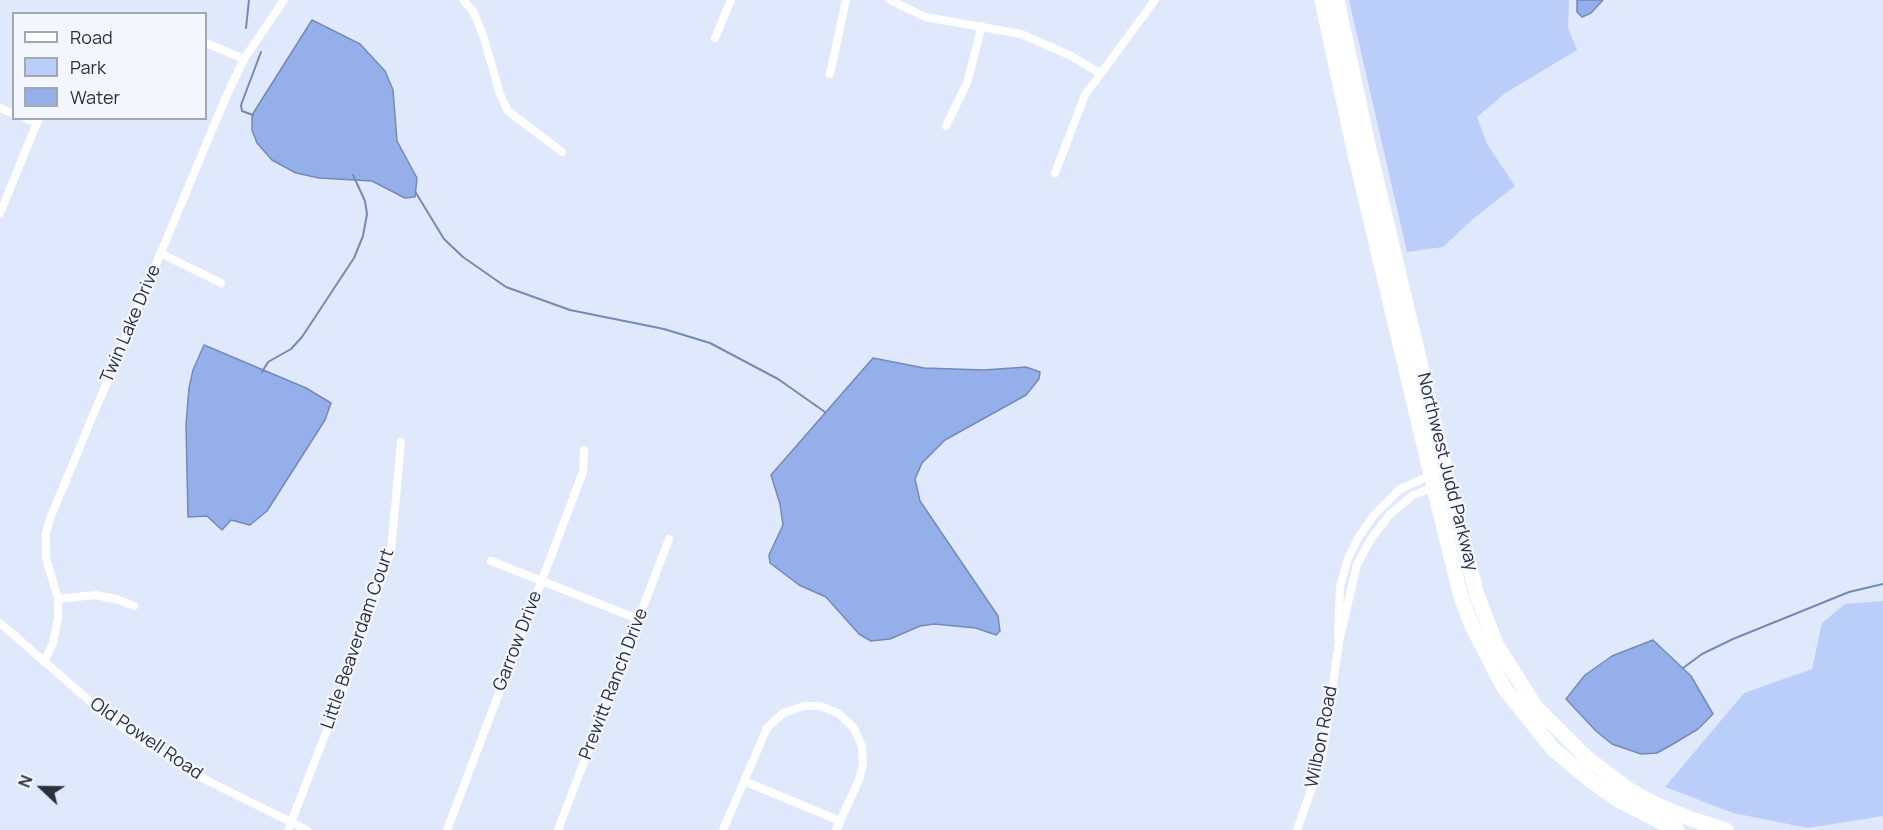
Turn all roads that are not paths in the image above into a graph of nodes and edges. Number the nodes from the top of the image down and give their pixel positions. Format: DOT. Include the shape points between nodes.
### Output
graph roads {
  1 [pos="284,0"];
  2 [pos="463,0"];
  3 [pos="730,0"];
  4 [pos="846,0"];
  5 [pos="890,0"];
  6 [pos="1155,0"];
  7 [pos="1322,0"];
  8 [pos="1337,0"];
  9 [pos="982,26"];
  10 [pos="715,38"];
  11 [pos="207,43"];
  12 [pos="244,58"];
  13 [pos="1100,73"];
  14 [pos="830,74"];
  15 [pos="38,121"];
  16 [pos="946,126"];
  17 [pos="562,152"];
  18 [pos="1055,173"];
  19 [pos="0,213"];
  20 [pos="160,253"];
  21 [pos="221,283"];
  22 [pos="401,442"];
  23 [pos="584,450"];
  24 [pos="1440,478"];
  25 [pos="669,538"];
  26 [pos="491,561"];
  27 [pos="541,580"];
  28 [pos="58,599"];
  29 [pos="134,606"];
  30 [pos="638,619"];
  31 [pos="0,623"];
  32 [pos="44,662"];
  33 [pos="744,781"];
  34 [pos="290,826"];
  35 [pos="838,826"];
  36 [pos="449,829"];
  37 [pos="308,830"];
  38 [pos="558,830"];
  39 [pos="723,830"];
  40 [pos="1297,830"];
  41 [pos="1677,830"];
  42 [pos="1726,830"];
  1 -- 12 [label="street, Twin Lake Drive"];
  2 -- 17 [label="street" via="473,11 483,35 508,111"];
  3 -- 10 [label="street"];
  4 -- 14 [label="street"];
  5 -- 9 [label="street" via="925,17"];
  6 -- 13 [label="street"];
  7 -- 24 [label="highway, Northwest Judd Parkway" via="1354,150"];
  8 -- 24 [label="highway, Northwest Judd Parkway"];
  9 -- 13 [label="street" via="1022,34"];
  9 -- 16 [label="street" via="967,83"];
  11 -- 12 [label="street"];
  12 -- 20 [label="street, Twin Lake Drive"];
  13 -- 18 [label="street" via="1085,95"];
  15 -- 19 [label="street"];
  20 -- 21 [label="street"];
  20 -- 28 [label="street, Twin Lake Drive" via="51,516 46,558"];
  22 -- 34 [label="street, Little Beaverdam Court" via="391,552"];
  23 -- 27 [label="street, Garrow Drive" via="583,472"];
  24 -- 40 [label="street, Wilbon Road" via="1400,489 1374,515 1345,568 1340,587 1339,642 1318,776"];
  24 -- 41 [label="highway, Northwest Judd Parkway" via="1467,612 1488,662 1514,703 1547,742 1590,780 1635,810"];
  24 -- 42 [label="highway, Northwest Judd Parkway" via="1483,613 1505,659 1535,705 1577,750 1628,789 1673,812"];
  25 -- 30 [label="street, Prewitt Ranch Drive"];
  26 -- 27 [label="street"];
  27 -- 30 [label="street"];
  27 -- 36 [label="street, Garrow Drive"];
  28 -- 29 [label="street" via="95,596"];
  28 -- 32 [label="street, Twin Lake Drive" via="56,631"];
  30 -- 38 [label="street, Prewitt Ranch Drive"];
  31 -- 32 [label="street, Old Powell Road"];
  32 -- 34 [label="street, Old Powell Road" via="108,717 154,749"];
  33 -- 35 [label="street"];
  33 -- 35 [label="street" via="767,728 783,713 820,706 838,713 854,728 862,746 863,764"];
  33 -- 39 [label="street"];
  34 -- 37 [label="street, Old Powell Road"];
}
